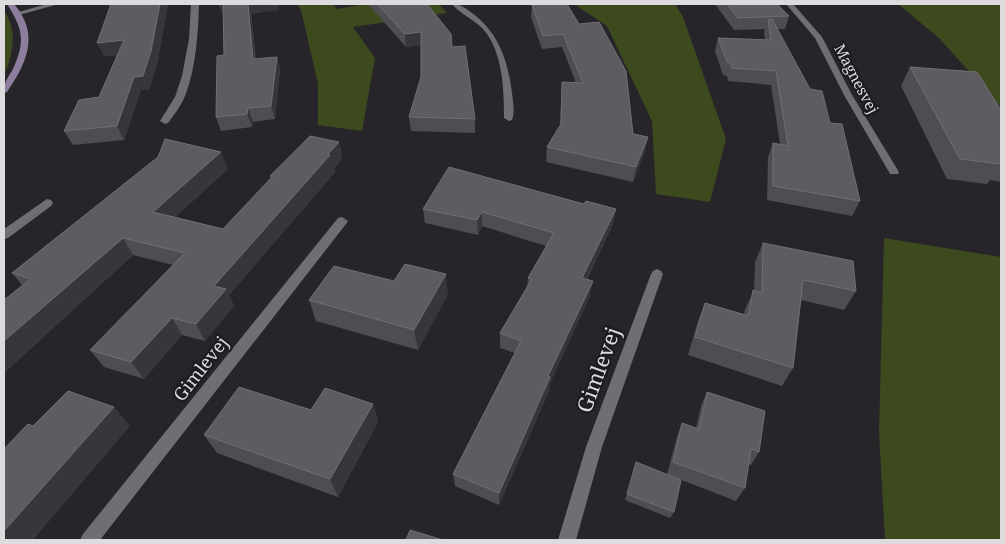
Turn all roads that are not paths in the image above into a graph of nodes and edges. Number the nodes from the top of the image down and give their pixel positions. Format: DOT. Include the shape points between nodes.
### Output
graph roads {
  1 [pos="10,4"];
  2 [pos="55,4"];
  3 [pos="195,4"];
  4 [pos="455,4"];
  5 [pos="789,4"];
  6 [pos="19,13"];
  7 [pos="4,90"];
  8 [pos="509,118"];
  9 [pos="165,121"];
  10 [pos="894,172"];
  11 [pos="47,203"];
  12 [pos="342,221"];
  13 [pos="4,235"];
  14 [pos="657,274"];
  15 [pos="89,540"];
  16 [pos="567,540"];
  1 -- 6 [label="street"];
  2 -- 6 [label="street"];
  3 -- 9 [label="street" via="189,60 180,97"];
  4 -- 8 [label="street" via="488,31 497,49 509,94"];
  5 -- 10 [label="street, Magnesvej" via="818,36 848,95"];
  6 -- 7 [label="street" via="26,33 23,56"];
  11 -- 13 [label="street"];
  12 -- 15 [label="street, Gimlevej"];
  14 -- 16 [label="street, Gimlevej" via="594,447"];
}
